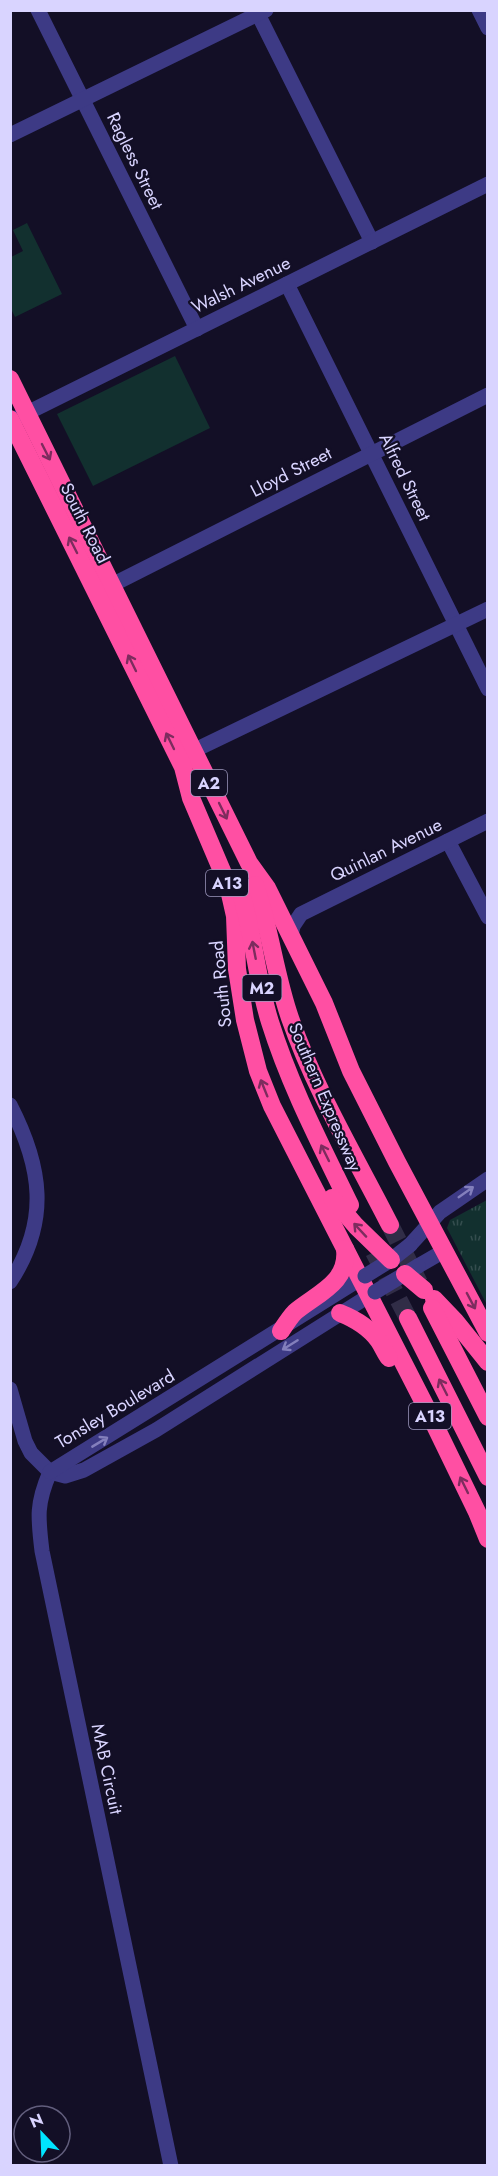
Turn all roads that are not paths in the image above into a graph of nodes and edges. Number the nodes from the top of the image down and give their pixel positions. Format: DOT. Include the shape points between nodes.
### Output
graph roads {
  1 [pos="38,10"];
  2 [pos="479,10"];
  3 [pos="260,12"];
  4 [pos="488,28"];
  5 [pos="84,101"];
  6 [pos="10,135"];
  7 [pos="488,184"];
  8 [pos="372,242"];
  9 [pos="287,284"];
  10 [pos="197,329"];
  11 [pos="10,379"];
  12 [pos="488,395"];
  13 [pos="16,418"];
  14 [pos="371,453"];
  15 [pos="105,589"];
  16 [pos="488,609"];
  17 [pos="457,625"];
  18 [pos="488,688"];
  19 [pos="194,751"];
  20 [pos="183,767"];
  21 [pos="488,821"];
  22 [pos="448,841"];
  23 [pos="249,863"];
  24 [pos="276,906"];
  25 [pos="301,914"];
  26 [pos="488,917"];
  27 [pos="291,936"];
  28 [pos="10,1105"];
  29 [pos="289,1141"];
  30 [pos="488,1179"];
  31 [pos="350,1205"];
  32 [pos="429,1224"];
  33 [pos="390,1225"];
  34 [pos="345,1249"];
  35 [pos="444,1251"];
  36 [pos="391,1260"];
  37 [pos="412,1270"];
  38 [pos="10,1282"];
  39 [pos="367,1286"];
  40 [pos="432,1308"];
  41 [pos="340,1313"];
  42 [pos="408,1317"];
  43 [pos="280,1330"];
  44 [pos="480,1337"];
  45 [pos="488,1362"];
  46 [pos="406,1368"];
  47 [pos="10,1389"];
  48 [pos="488,1417"];
  49 [pos="50,1472"];
  50 [pos="488,1477"];
  51 [pos="488,1539"];
  52 [pos="171,2166"];
  1 -- 5 [label="street, Ragless Street"];
  2 -- 4 [label="street"];
  3 -- 5 [label="street"];
  3 -- 8 [label="street"];
  5 -- 6 [label="street"];
  5 -- 10 [label="street, Ragless Street"];
  7 -- 8 [label="street, Walsh Avenue"];
  8 -- 9 [label="street, Walsh Avenue"];
  9 -- 10 [label="street, Walsh Avenue"];
  9 -- 14 [label="street, Alfred Street"];
  10 -- 13 [label="street, Walsh Avenue"];
  11 -- 13 [label="highway, South Road / A2"];
  12 -- 14 [label="street, Lloyd Street"];
  13 -- 15 [label="highway, South Road / A2"];
  14 -- 15 [label="street, Lloyd Street"];
  14 -- 17 [label="street, Alfred Street"];
  15 -- 19 [label="highway, South Road / A2"];
  20 -- 15 [label="highway, South Road / A2, one-way"];
  16 -- 17 [label="street"];
  17 -- 18 [label="street, Alfred Street"];
  17 -- 19 [label="street"];
  19 -- 23 [label="highway, South Road / A2, one-way"];
  29 -- 20 [label="highway, South Road / A13, one-way" via="253,1057 242,1006 230,893 191,798"];
  31 -- 20 [label="highway, Southern Expressway / M2, one-way" via="282,1058 269,1020 237,883"];
  21 -- 22 [label="street, Quinlan Avenue"];
  22 -- 25 [label="street, Quinlan Avenue"];
  22 -- 26 [label="street"];
  23 -- 24 [label="highway, South Road / A13"];
  23 -- 33 [label="highway, Southern Expressway / M2" via="295,1033"];
  24 -- 25 [label="street"];
  24 -- 27 [label="highway, South Road / A13"];
  25 -- 27 [label="street"];
  27 -- 32 [label="highway, South Road / A13" via="348,1064"];
  28 -- 38 [label="street" via="31,1152 37,1201 31,1239"];
  29 -- 34 [label="highway, South Road / A13"];
  36 -- 29 [label="highway, one-way, bridge" via="356,1226"];
  32 -- 30 [label="street, Tonsley Boulevard, one-way" via="446,1207"];
  32 -- 35 [label="highway, South Road / A13"];
  32 -- 36 [label="street, Tonsley Boulevard, bridge"];
  34 -- 39 [label="highway, South Road / A13"];
  34 -- 43 [label="highway" via="339,1276 294,1313"];
  35 -- 37 [label="street, Tonsley Boulevard"];
  35 -- 44 [label="highway, South Road / A13, one-way"];
  36 -- 37 [label="highway"];
  36 -- 39 [label="street, Tonsley Boulevard, bridge"];
  37 -- 39 [label="street, Tonsley Boulevard, bridge"];
  37 -- 44 [label="highway, bridge" via="447,1312"];
  39 -- 41 [label="street, Tonsley Boulevard"];
  39 -- 43 [label="street, Tonsley Boulevard"];
  39 -- 46 [label="highway, South Road / A13"];
  40 -- 48 [label="highway"];
  41 -- 46 [label="highway" via="366,1328 391,1359"];
  41 -- 49 [label="street, Tonsley Boulevard, one-way" via="156,1430 84,1470 65,1476"];
  50 -- 42 [label="highway, one-way"];
  49 -- 43 [label="street, Tonsley Boulevard, one-way"];
  44 -- 45 [label="highway"];
  51 -- 46 [label="highway, South Road / A13, one-way"];
  47 -- 49 [label="street" via="25,1441"];
  49 -- 52 [label="street, MAB Circuit" via="38,1514 42,1551"];
}
